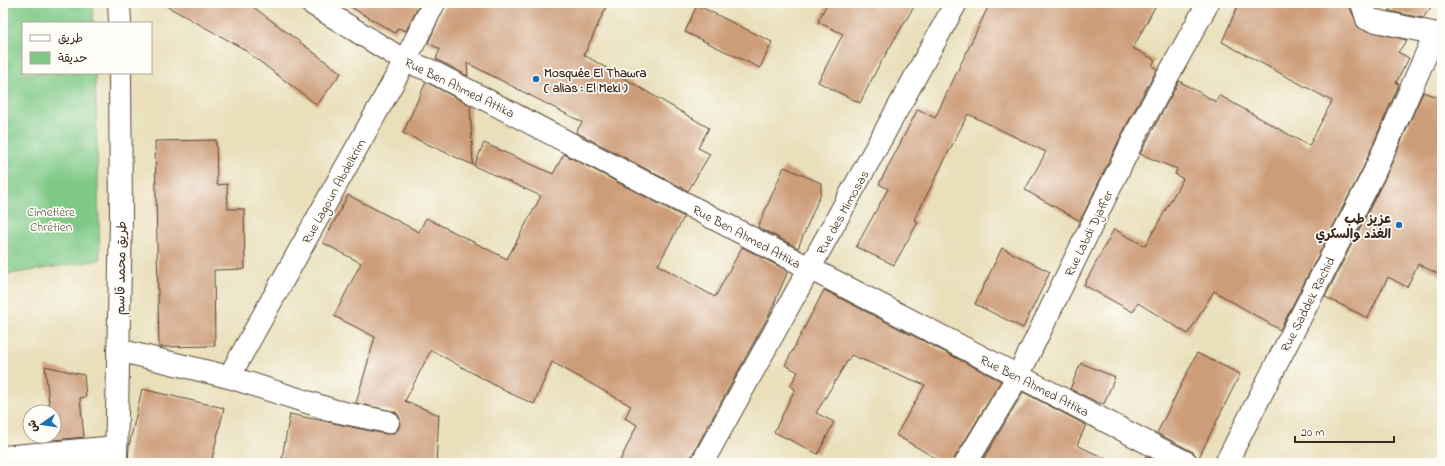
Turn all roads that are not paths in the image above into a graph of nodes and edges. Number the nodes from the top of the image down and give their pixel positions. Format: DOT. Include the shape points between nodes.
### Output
graph roads {
  1 [pos="119,3"];
  2 [pos="311,3"];
  3 [pos="434,3"];
  4 [pos="956,3"];
  5 [pos="1208,3"];
  6 [pos="1362,3"];
  7 [pos="120,22"];
  8 [pos="1438,34"];
  9 [pos="405,60"];
  10 [pos="120,74"];
  11 [pos="811,269"];
  12 [pos="118,350"];
  13 [pos="1018,376"];
  14 [pos="229,377"];
  15 [pos="388,422"];
  16 [pos="116,455"];
  17 [pos="3,457"];
  18 [pos="702,463"];
  19 [pos="966,463"];
  20 [pos="1187,463"];
  21 [pos="1226,463"];
  1 -- 7 [label="street"];
  2 -- 9 [label="street, Rue Ben Ahmed Attika"];
  3 -- 9 [label="street, Rue Lagoun Abdelkrim"];
  4 -- 11 [label="street, Rue des Mimosas"];
  5 -- 13 [label="street, Rue Labdi Djaffer" via="1138,130"];
  6 -- 8 [label="street" via="1367,19"];
  8 -- 21 [label="street, Rue Saddek Rachid" via="1374,173"];
  9 -- 11 [label="street, Rue Ben Ahmed Attika" via="457,84"];
  9 -- 14 [label="street, Rue Lagoun Abdelkrim"];
  10 -- 12 [label="street, طريق محمد قاسم" via="121,217"];
  11 -- 13 [label="street, Rue Ben Ahmed Attika"];
  11 -- 18 [label="street, Rue des Mimosas"];
  12 -- 14 [label="street"];
  12 -- 16 [label="street, طريق محمد قاسم"];
  13 -- 19 [label="street, Rue Labdi Djaffer"];
  13 -- 20 [label="street, Rue Ben Ahmed Attika"];
  14 -- 15 [label="street" via="335,411"];
  16 -- 17 [label="street"];
}
